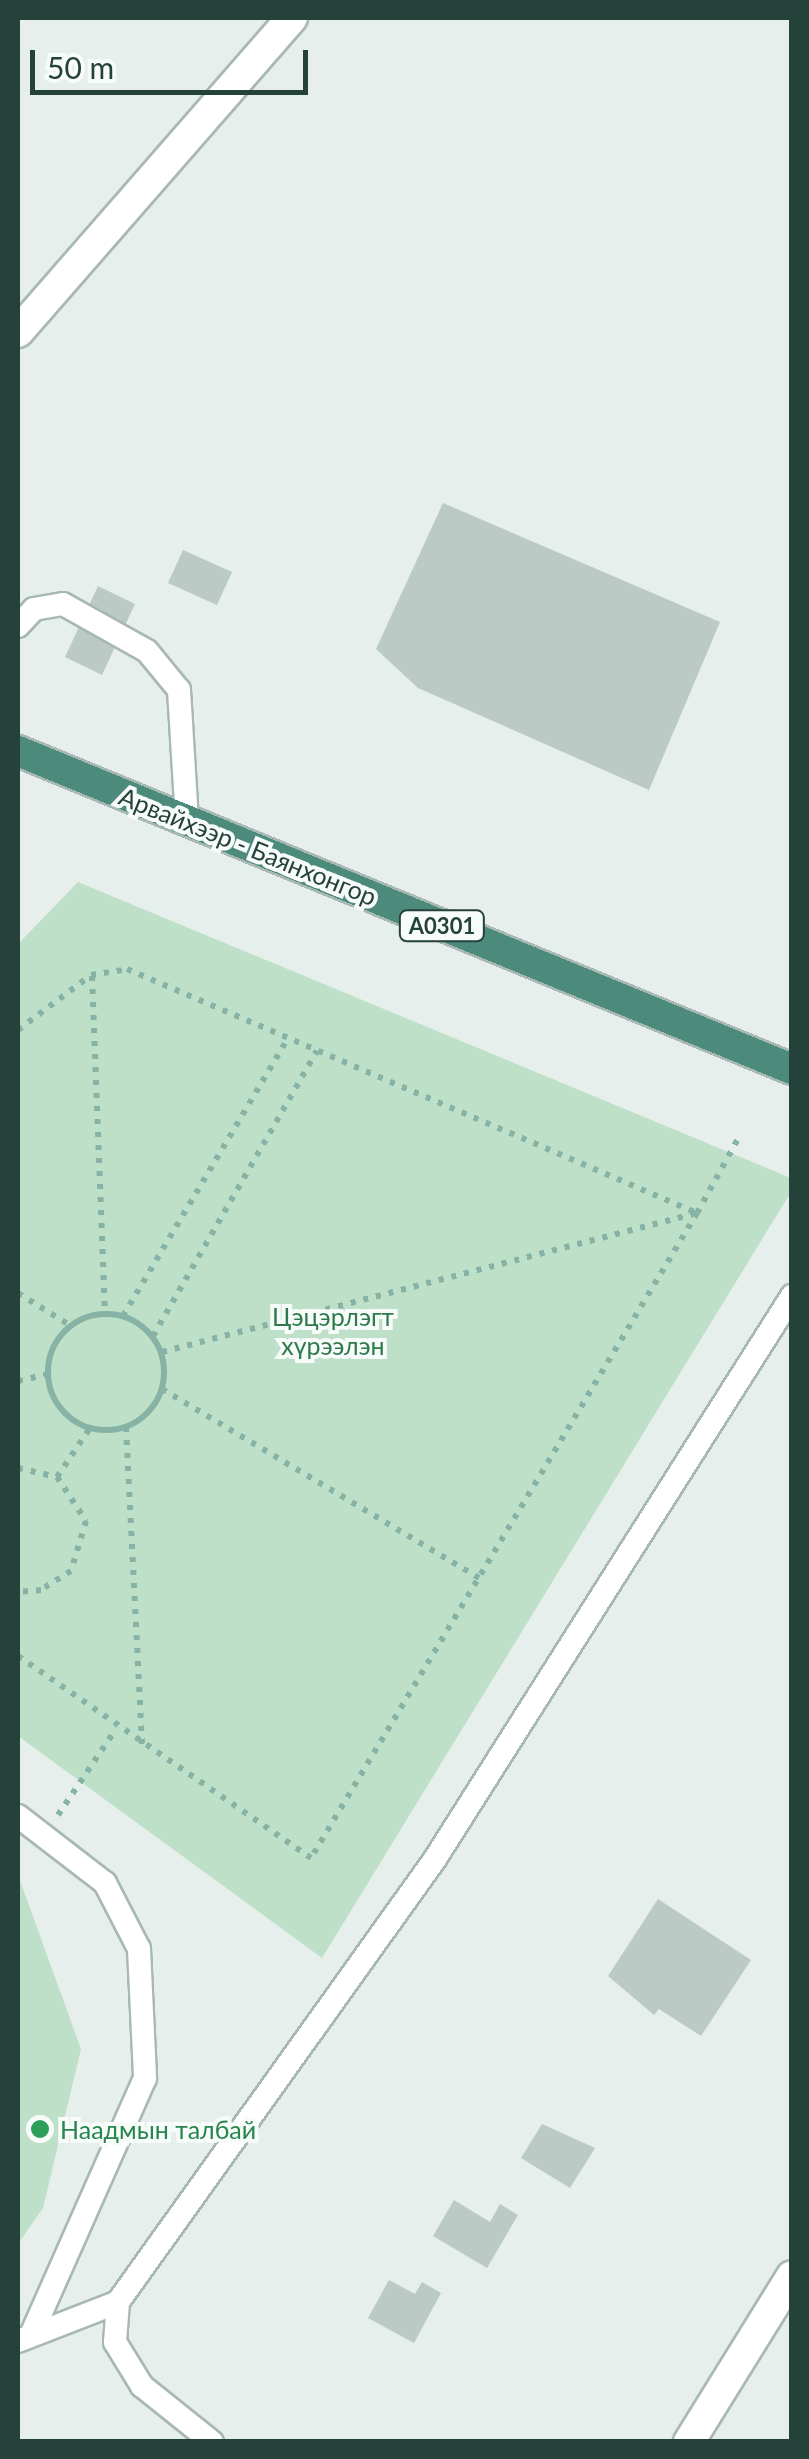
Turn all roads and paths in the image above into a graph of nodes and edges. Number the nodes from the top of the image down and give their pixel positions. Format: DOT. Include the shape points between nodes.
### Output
graph roads {
  1 [pos="292,18"];
  2 [pos="18,332"];
  3 [pos="18,626"];
  4 [pos="18,751"];
  5 [pos="187,821"];
  6 [pos="92,975"];
  7 [pos="18,1030"];
  8 [pos="288,1038"];
  9 [pos="317,1051"];
  10 [pos="792,1070"];
  11 [pos="740,1135"];
  12 [pos="698,1213"];
  13 [pos="18,1292"];
  14 [pos="792,1296"];
  15 [pos="105,1313"];
  16 [pos="122,1316"];
  17 [pos="70,1326"];
  18 [pos="152,1336"];
  19 [pos="162,1352"];
  20 [pos="48,1374"];
  21 [pos="18,1380"];
  22 [pos="162,1388"];
  23 [pos="126,1427"];
  24 [pos="90,1428"];
  25 [pos="18,1468"];
  26 [pos="57,1477"];
  27 [pos="482,1580"];
  28 [pos="18,1592"];
  29 [pos="18,1656"];
  30 [pos="116,1729"];
  31 [pos="142,1747"];
  32 [pos="18,1816"];
  33 [pos="44,1836"];
  34 [pos="792,2276"];
  35 [pos="118,2302"];
  36 [pos="782,2312"];
  37 [pos="25,2337"];
  38 [pos="212,2442"];
  39 [pos="689,2442"];
  1 -- 2 [label="street"];
  3 -- 5 [label="lane" via="34,609 63,604 147,651 179,690"];
  4 -- 5 [label="highway, Арвайхээр - Баянхонгор / A0301"];
  5 -- 10 [label="highway, Арвайхээр - Баянхонгор / A0301"];
  6 -- 7 [label="path"];
  6 -- 8 [label="path" via="128,969"];
  6 -- 15 [label="path"];
  8 -- 9 [label="path"];
  8 -- 16 [label="path"];
  9 -- 12 [label="path"];
  9 -- 18 [label="path"];
  11 -- 12 [label="path"];
  12 -- 19 [label="path"];
  12 -- 27 [label="path"];
  13 -- 17 [label="path"];
  14 -- 35 [label="lane" via="434,1859"];
  15 -- 16 [label="path"];
  15 -- 17 [label="path"];
  16 -- 18 [label="path"];
  17 -- 20 [label="path"];
  18 -- 19 [label="path"];
  19 -- 22 [label="path"];
  20 -- 21 [label="path"];
  20 -- 24 [label="path" via="60,1408"];
  22 -- 23 [label="path"];
  22 -- 27 [label="path"];
  23 -- 24 [label="path"];
  23 -- 31 [label="path"];
  24 -- 26 [label="path"];
  25 -- 26 [label="path"];
  26 -- 28 [label="path" via="86,1521 80,1556 57,1583"];
  27 -- 31 [label="path" via="311,1858"];
  29 -- 30 [label="path"];
  30 -- 31 [label="path"];
  30 -- 33 [label="path"];
  32 -- 33 [label="lane"];
  33 -- 37 [label="lane" via="105,1883 139,1950 144,2078"];
  34 -- 36 [label="street"];
  35 -- 37 [label="lane"];
  35 -- 38 [label="lane" via="114,2342 142,2386"];
  36 -- 39 [label="street"];
}
